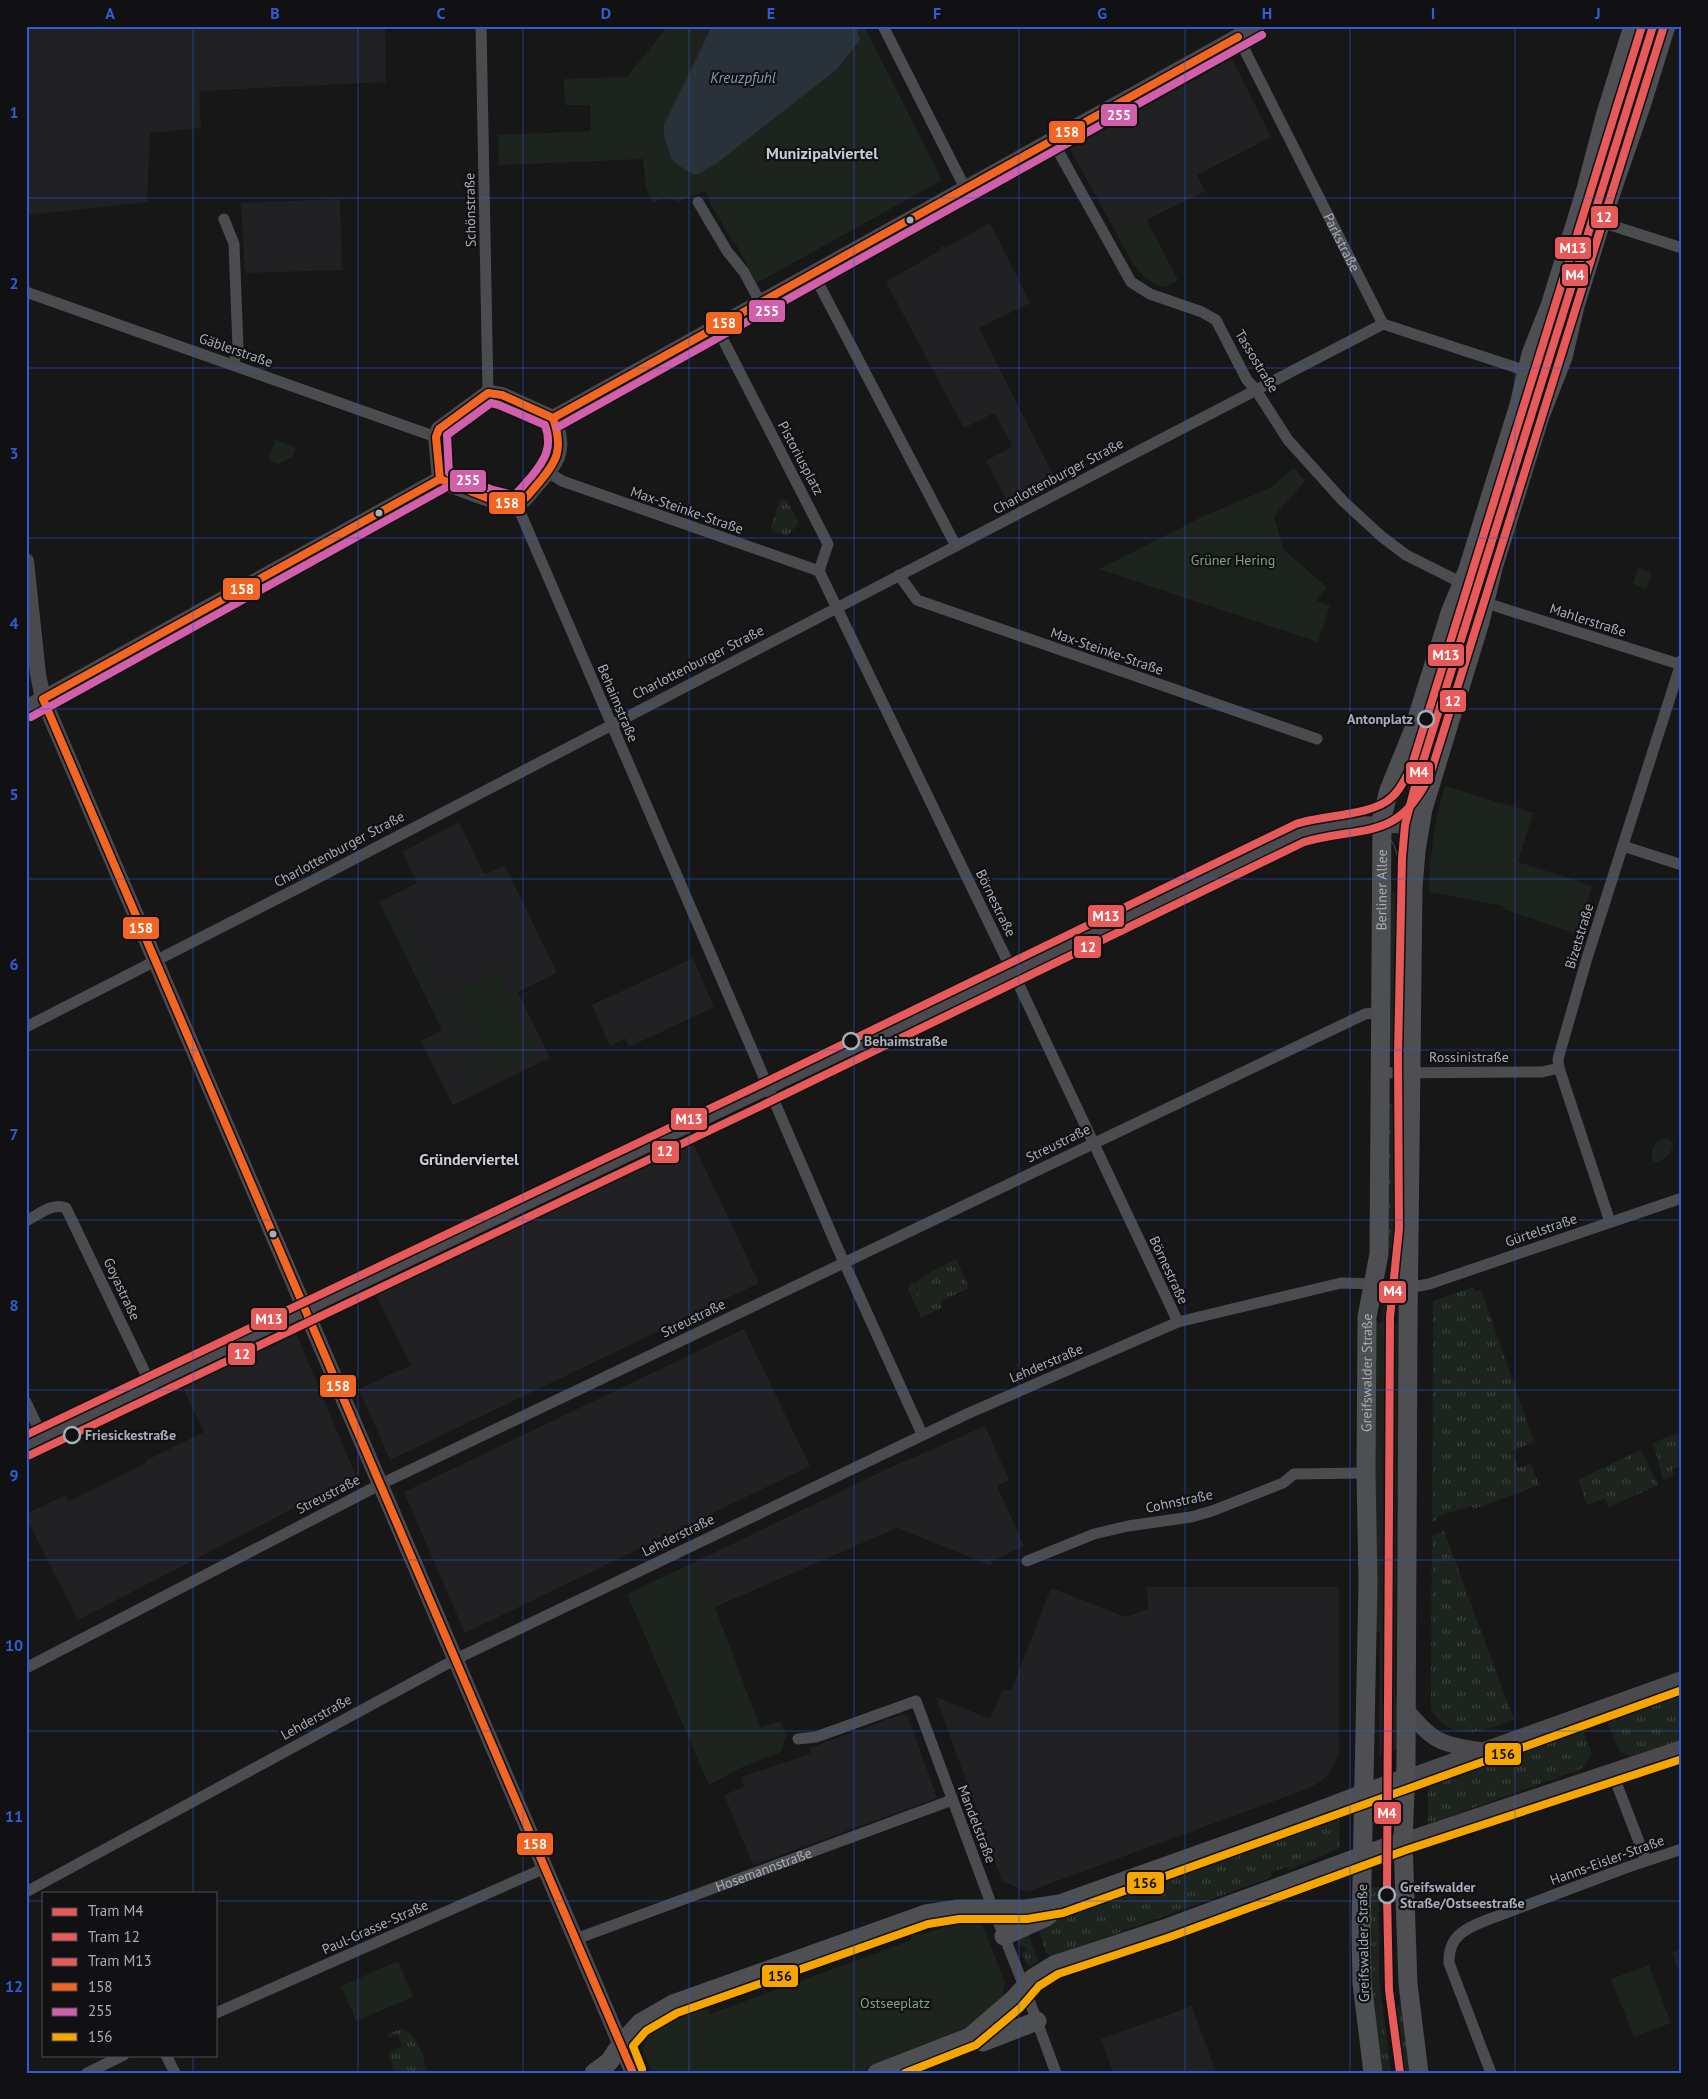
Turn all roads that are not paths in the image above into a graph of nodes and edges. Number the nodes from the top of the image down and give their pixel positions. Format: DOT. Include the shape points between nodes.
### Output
graph roads {
  1 [pos="481,26"];
  2 [pos="882,26"];
  3 [pos="1256,26"];
  4 [pos="1633,26"];
  5 [pos="1666,26"];
  6 [pos="1236,31"];
  7 [pos="1052,140"];
  8 [pos="965,188"];
  9 [pos="698,202"];
  10 [pos="224,219"];
  11 [pos="1600,222"];
  12 [pos="1682,248"];
  13 [pos="813,273"];
  14 [pos="26,292"];
  15 [pos="760,302"];
  16 [pos="1384,324"];
  17 [pos="716,326"];
  18 [pos="232,365"];
  19 [pos="1527,371"];
  20 [pos="1256,390"];
  21 [pos="488,392"];
  22 [pos="553,418"];
  23 [pos="436,437"];
  24 [pos="548,472"];
  25 [pos="440,479"];
  26 [pos="517,505"];
  27 [pos="956,546"];
  28 [pos="26,561"];
  29 [pos="819,571"];
  30 [pos="899,575"];
  31 [pos="1462,583"];
  32 [pos="1486,603"];
  33 [pos="837,607"];
  34 [pos="1681,663"];
  35 [pos="43,699"];
  36 [pos="26,708"];
  37 [pos="610,724"];
  38 [pos="1317,739"];
  39 [pos="1382,824"];
  40 [pos="1420,826"];
  41 [pos="1623,846"];
  42 [pos="1682,864"];
  43 [pos="155,961"];
  44 [pos="1011,970"];
  45 [pos="1380,1012"];
  46 [pos="26,1027"];
  47 [pos="1559,1068"];
  48 [pos="1379,1073"];
  49 [pos="1411,1073"];
  50 [pos="767,1086"];
  51 [pos="1092,1143"];
  52 [pos="1682,1198"];
  53 [pos="26,1221"];
  54 [pos="1610,1222"];
  55 [pos="844,1263"];
  56 [pos="1374,1284"];
  57 [pos="1408,1288"];
  58 [pos="305,1308"];
  59 [pos="1178,1322"];
  60 [pos="150,1383"];
  61 [pos="26,1402"];
  62 [pos="922,1434"];
  63 [pos="42,1436"];
  64 [pos="26,1443"];
  65 [pos="1366,1473"];
  66 [pos="381,1484"];
  67 [pos="1027,1561"];
  68 [pos="456,1659"];
  69 [pos="26,1668"];
  70 [pos="1682,1680"];
  71 [pos="1406,1709"];
  72 [pos="798,1739"];
  73 [pos="1682,1748"];
  74 [pos="1482,1750"];
  75 [pos="1612,1772"];
  76 [pos="1406,1778"];
  77 [pos="1365,1794"];
  78 [pos="952,1800"];
  79 [pos="1403,1841"];
  80 [pos="1682,1850"];
  81 [pos="1362,1855"];
  82 [pos="1646,1860"];
  83 [pos="545,1868"];
  84 [pos="26,1892"];
  85 [pos="1060,1904"];
  86 [pos="993,1910"];
  87 [pos="1004,1936"];
  88 [pos="576,1940"];
  89 [pos="1024,1986"];
  90 [pos="218,2012"];
  91 [pos="1037,2021"];
  92 [pos="970,2036"];
  93 [pos="621,2044"];
  94 [pos="122,2056"];
  95 [pos="166,2056"];
  96 [pos="87,2073"];
  97 [pos="175,2073"];
  98 [pos="594,2073"];
  99 [pos="633,2073"];
  100 [pos="877,2073"];
  101 [pos="1056,2073"];
  102 [pos="1373,2073"];
  103 [pos="1419,2073"];
  104 [pos="1491,2073"];
  1 -- 21 [label="street, Schönstraße"];
  2 -- 8 [label="street"];
  3 -- 6 [label="street"];
  4 -- 19 [label="main road, Berliner Allee" via="1586,189"];
  5 -- 11 [label="main road"];
  6 -- 7 [label="street"];
  6 -- 16 [label="street, Parkstraße"];
  7 -- 8 [label="street"];
  7 -- 20 [label="street, Tassostraße" via="1131,282 1150,294 1216,320 1247,380"];
  8 -- 13 [label="street"];
  9 -- 15 [label="street"];
  10 -- 18 [label="street" via="234,244 238,348"];
  11 -- 12 [label="street"];
  11 -- 32 [label="main road" via="1566,346 1540,416 1493,568"];
  13 -- 15 [label="street"];
  13 -- 27 [label="street"];
  14 -- 18 [label="street, Gäblerstraße"];
  15 -- 17 [label="street"];
  16 -- 19 [label="street"];
  16 -- 20 [label="street, Charlottenburger Straße"];
  17 -- 22 [label="street"];
  17 -- 29 [label="street, Pistoriusplatz" via="828,544"];
  18 -- 23 [label="street, Gäblerstraße"];
  19 -- 31 [label="main road, Berliner Allee"];
  20 -- 27 [label="street, Charlottenburger Straße"];
  20 -- 31 [label="street, Tassostraße" via="1288,440 1342,501 1406,555"];
  21 -- 22 [label="street"];
  21 -- 23 [label="street" via="440,428"];
  22 -- 24 [label="street" via="560,450 557,461"];
  23 -- 25 [label="street"];
  24 -- 26 [label="street"];
  24 -- 29 [label="street, Max-Steinke-Straße" via="562,481"];
  25 -- 26 [label="street" via="457,488"];
  25 -- 35 [label="street"];
  26 -- 37 [label="street, Behaimstraße"];
  27 -- 30 [label="street, Charlottenburger Straße"];
  28 -- 35 [label="street"];
  29 -- 33 [label="street"];
  30 -- 33 [label="street, Charlottenburger Straße"];
  30 -- 38 [label="street, Max-Steinke-Straße" via="917,600"];
  31 -- 39 [label="main road, Berliner Allee" via="1413,731 1389,790"];
  32 -- 34 [label="street, Mahlerstraße"];
  32 -- 40 [label="main road"];
  33 -- 37 [label="street, Charlottenburger Straße"];
  33 -- 44 [label="street, Börnestraße"];
  34 -- 41 [label="street, Bizetstraße"];
  35 -- 36 [label="street"];
  35 -- 43 [label="street"];
  37 -- 43 [label="street, Charlottenburger Straße"];
  37 -- 50 [label="street, Behaimstraße"];
  39 -- 40 [label="street"];
  39 -- 44 [label="street" via="1327,823 1312,826"];
  39 -- 45 [label="main road, Berliner Allee"];
  40 -- 49 [label="main road" via="1413,887"];
  41 -- 42 [label="street"];
  41 -- 47 [label="street, Bizetstraße" via="1568,1023 1558,1059"];
  43 -- 46 [label="street, Charlottenburger Straße"];
  43 -- 58 [label="street"];
  44 -- 50 [label="street"];
  44 -- 51 [label="street, Börnestraße"];
  45 -- 48 [label="main road, Berliner Allee"];
  45 -- 51 [label="street, Streustraße" via="1365,1014"];
  47 -- 49 [label="street, Rossinistraße" via="1542,1072"];
  47 -- 54 [label="street, Bizetstraße"];
  48 -- 49 [label="street, Rossinistraße"];
  48 -- 56 [label="main road, Berliner Allee" via="1379,1254"];
  49 -- 57 [label="main road"];
  50 -- 55 [label="street, Behaimstraße"];
  50 -- 58 [label="street"];
  51 -- 55 [label="street, Streustraße"];
  51 -- 59 [label="street, Börnestraße"];
  52 -- 54 [label="street, Gürtelstraße"];
  53 -- 60 [label="street, Goyastraße" via="54,1206 66,1208"];
  54 -- 57 [label="street, Gürtelstraße" via="1443,1280"];
  55 -- 62 [label="street, Behaimstraße"];
  55 -- 66 [label="street, Streustraße"];
  56 -- 57 [label="street"];
  56 -- 59 [label="street, Lehderstraße" via="1341,1283"];
  56 -- 65 [label="main road, Greifswalder Straße" via="1367,1317"];
  57 -- 71 [label="main road"];
  58 -- 60 [label="street"];
  58 -- 66 [label="street"];
  59 -- 62 [label="street, Lehderstraße"];
  60 -- 63 [label="street"];
  61 -- 63 [label="street"];
  62 -- 68 [label="street, Lehderstraße"];
  63 -- 64 [label="street"];
  65 -- 67 [label="street, Cohnstraße" via="1294,1474 1283,1483 1212,1511 1094,1534"];
  65 -- 77 [label="main road, Greifswalder Straße"];
  66 -- 68 [label="street"];
  66 -- 69 [label="street, Streustraße"];
  68 -- 83 [label="street"];
  68 -- 84 [label="street, Lehderstraße"];
  70 -- 74 [label="street"];
  71 -- 74 [label="street" via="1424,1731 1441,1743"];
  71 -- 76 [label="main road"];
  72 -- 78 [label="street, Mandelstraße" via="816,1737 916,1701"];
  73 -- 75 [label="street"];
  74 -- 76 [label="street"];
  75 -- 79 [label="street"];
  75 -- 82 [label="street"];
  76 -- 77 [label="main road"];
  76 -- 79 [label="main road"];
  77 -- 81 [label="main road, Greifswalder Straße"];
  77 -- 85 [label="main road"];
  78 -- 86 [label="street, Mandelstraße"];
  78 -- 88 [label="street, Hosemannstraße"];
  79 -- 81 [label="main road"];
  79 -- 103 [label="main road" via="1408,1984"];
  80 -- 82 [label="street, Hanns-Eisler-Straße"];
  81 -- 89 [label="main road" via="1167,1928 1054,1965"];
  81 -- 102 [label="main road, Greifswalder Straße" via="1362,1983"];
  82 -- 104 [label="street, Hanns-Eisler-Straße" via="1480,1922 1457,1936 1449,1963"];
  83 -- 88 [label="street"];
  83 -- 90 [label="street, Paul-Grasse-Straße"];
  85 -- 86 [label="main road"];
  85 -- 87 [label="main road" via="1046,1917"];
  86 -- 87 [label="street, Mandelstraße"];
  86 -- 93 [label="main road" via="958,1909 926,1914 673,2004 640,2023"];
  87 -- 89 [label="street, Mandelstraße"];
  88 -- 93 [label="street"];
  89 -- 91 [label="street, Mandelstraße"];
  89 -- 92 [label="main road" via="1013,2000"];
  91 -- 92 [label="main road" via="983,2042"];
  91 -- 101 [label="street, Mandelstraße"];
  92 -- 100 [label="main road"];
  93 -- 98 [label="main road" via="609,2062"];
  93 -- 99 [label="street"];
  94 -- 96 [label="street"];
  95 -- 97 [label="street"];
}
